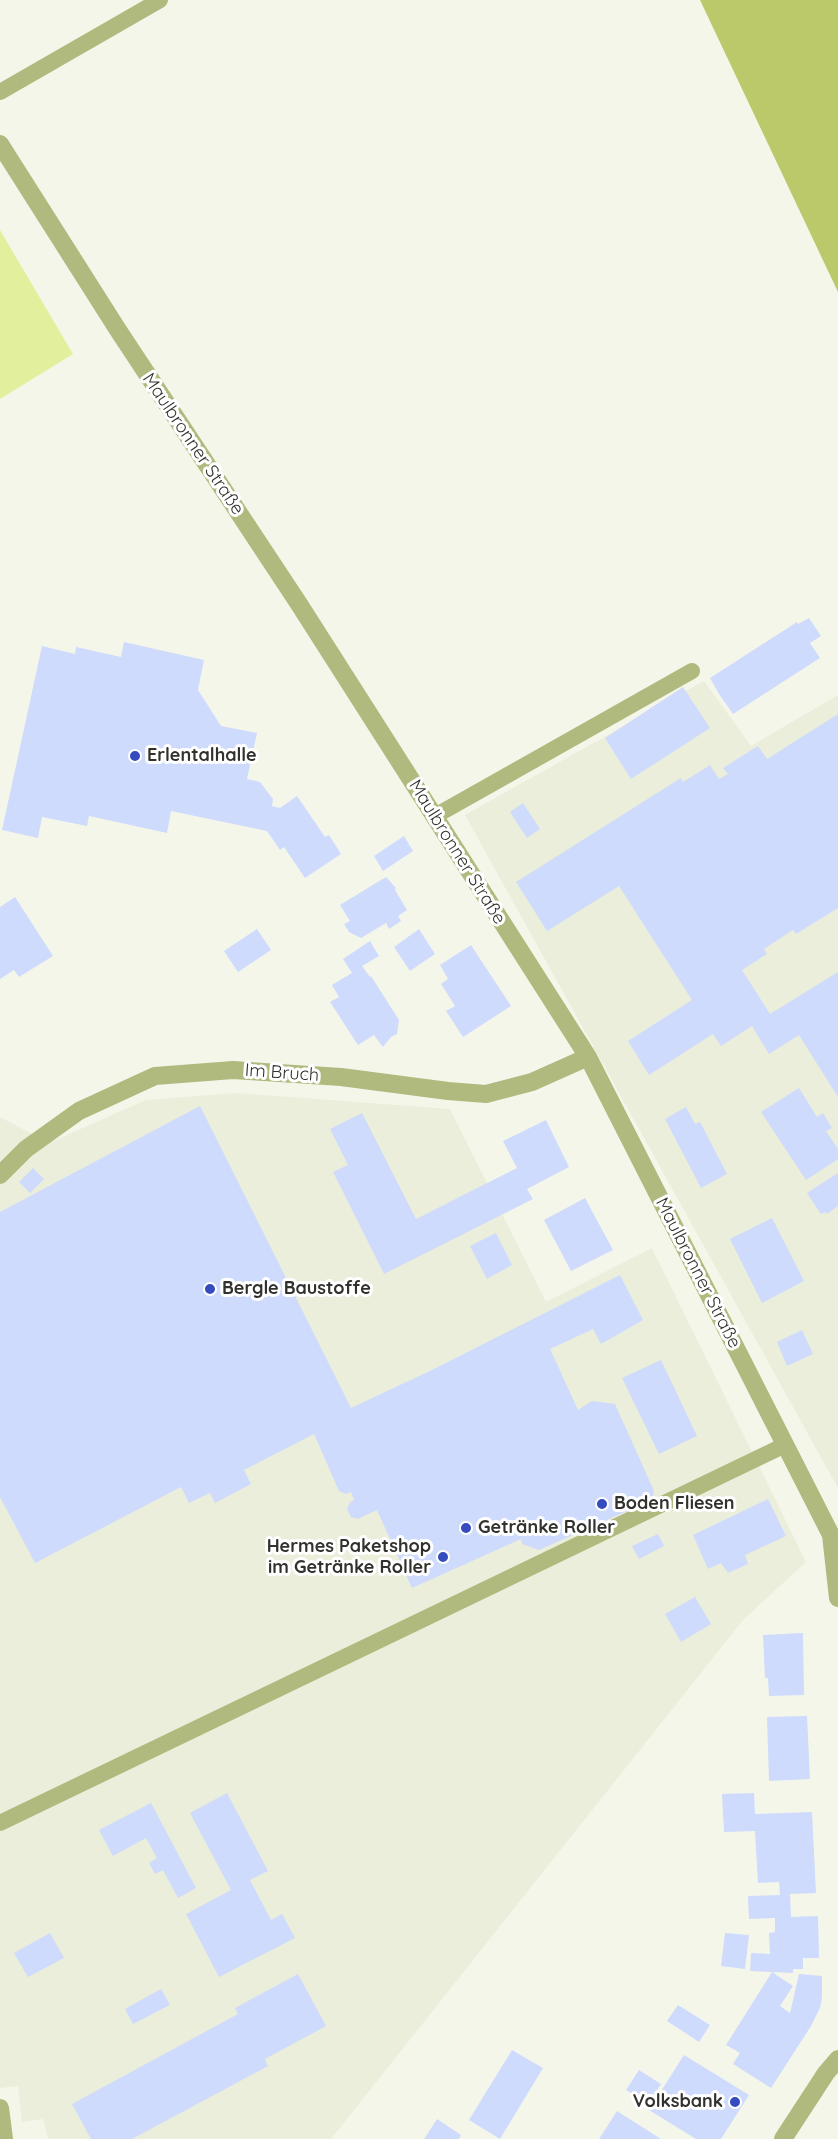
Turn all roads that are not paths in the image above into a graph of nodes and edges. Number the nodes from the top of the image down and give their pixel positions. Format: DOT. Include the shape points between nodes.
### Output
graph roads {
  1 [pos="160,0"];
  2 [pos="0,92"];
  3 [pos="0,144"];
  4 [pos="692,671"];
  5 [pos="435,816"];
  6 [pos="588,1057"];
  7 [pos="0,1175"];
  8 [pos="784,1444"];
  9 [pos="838,1598"];
  10 [pos="0,1823"];
  11 [pos="834,2071"];
  12 [pos="0,2108"];
  13 [pos="4,2139"];
  14 [pos="783,2139"];
  1 -- 2 [label="lane"];
  3 -- 5 [label="street, Maulbronner Straße"];
  4 -- 5 [label="lane"];
  5 -- 6 [label="street, Maulbronner Straße"];
  6 -- 7 [label="street, Im Bruch" via="532,1082 486,1094 341,1077 232,1070 155,1076 80,1111 26,1149"];
  6 -- 8 [label="street, Maulbronner Straße"];
  8 -- 9 [label="street, Maulbronner Straße" via="831,1535"];
  8 -- 10 [label="lane"];
  11 -- 14 [label="street"];
  12 -- 13 [label="street"];
}
